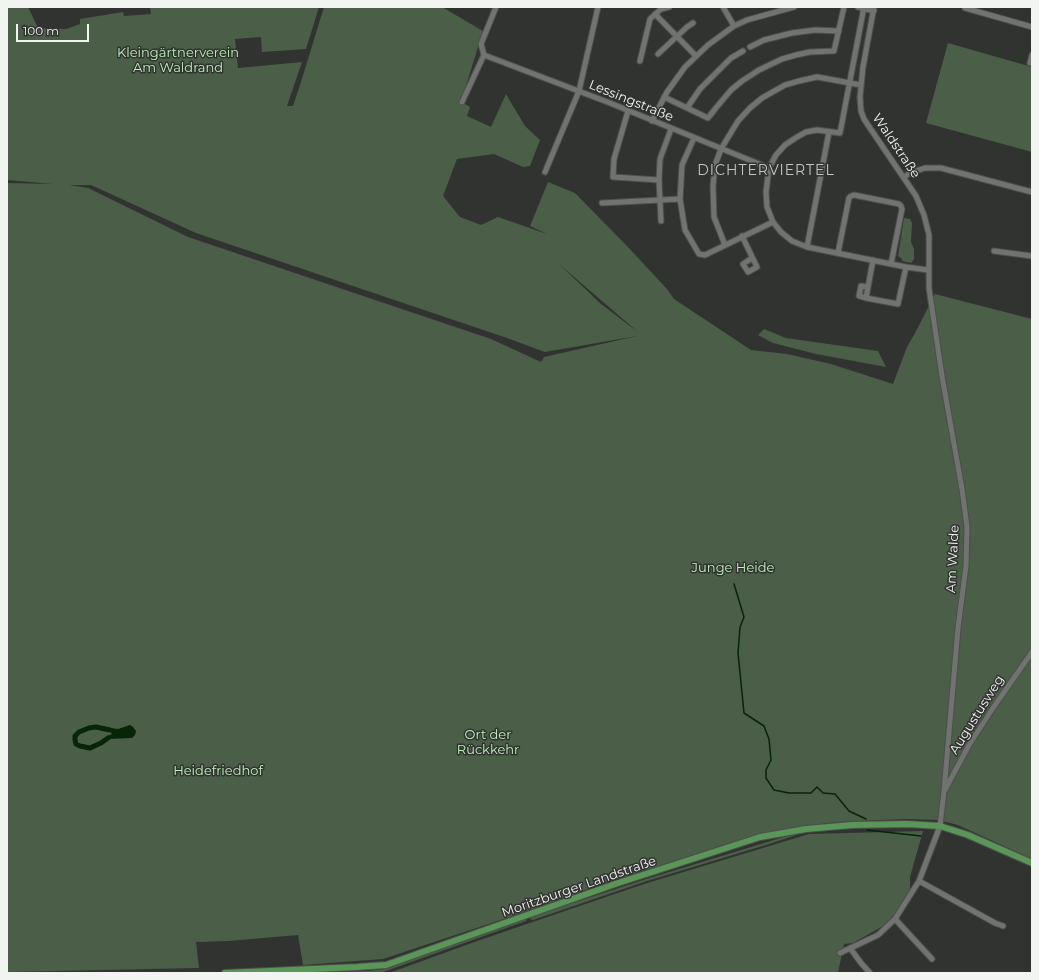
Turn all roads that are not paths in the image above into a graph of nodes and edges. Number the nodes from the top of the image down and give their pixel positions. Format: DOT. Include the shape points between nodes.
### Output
graph roads {
  1 [pos="496,7"];
  2 [pos="598,7"];
  3 [pos="669,7"];
  4 [pos="723,7"];
  5 [pos="794,7"];
  6 [pos="844,7"];
  7 [pos="862,7"];
  8 [pos="965,8"];
  9 [pos="874,9"];
  10 [pos="655,14"];
  11 [pos="693,23"];
  12 [pos="734,26"];
  13 [pos="1032,28"];
  14 [pos="839,30"];
  15 [pos="676,36"];
  16 [pos="750,47"];
  17 [pos="743,51"];
  18 [pos="658,54"];
  19 [pos="484,55"];
  20 [pos="1032,55"];
  21 [pos="696,56"];
  22 [pos="640,61"];
  23 [pos="1030,63"];
  24 [pos="849,83"];
  25 [pos="861,85"];
  26 [pos="579,92"];
  27 [pos="664,97"];
  28 [pos="462,102"];
  29 [pos="687,108"];
  30 [pos="628,111"];
  31 [pos="652,121"];
  32 [pos="671,129"];
  33 [pos="829,132"];
  34 [pos="694,138"];
  35 [pos="721,149"];
  36 [pos="769,168"];
  37 [pos="545,172"];
  38 [pos="904,177"];
  39 [pos="659,180"];
  40 [pos="1032,192"];
  41 [pos="680,199"];
  42 [pos="659,200"];
  43 [pos="602,203"];
  44 [pos="661,222"];
  45 [pos="773,222"];
  46 [pos="742,236"];
  47 [pos="725,245"];
  48 [pos="807,247"];
  49 [pos="994,251"];
  50 [pos="838,253"];
  51 [pos="1032,256"];
  52 [pos="752,258"];
  53 [pos="873,260"];
  54 [pos="891,264"];
  55 [pos="906,267"];
  56 [pos="928,270"];
  57 [pos="930,295"];
  58 [pos="1032,652"];
  59 [pos="944,791"];
  60 [pos="940,826"];
  61 [pos="1032,863"];
  62 [pos="920,881"];
  63 [pos="895,920"];
  64 [pos="1003,926"];
  65 [pos="850,948"];
  66 [pos="840,953"];
  67 [pos="932,959"];
  68 [pos="225,973"];
  69 [pos="870,973"];
  1 -- 19 [label="street" via="481,44"];
  2 -- 26 [label="street"];
  3 -- 10 [label="street"];
  4 -- 12 [label="street"];
  5 -- 12 [label="street"];
  6 -- 14 [label="street"];
  7 -- 9 [label="street"];
  7 -- 24 [label="street"];
  8 -- 13 [label="street"];
  9 -- 25 [label="street, Waldstraße"];
  10 -- 15 [label="street"];
  10 -- 22 [label="street" via="650,19"];
  11 -- 15 [label="street"];
  12 -- 21 [label="street"];
  14 -- 16 [label="street" via="792,32"];
  14 -- 29 [label="street" via="834,51 796,55 759,70 731,90 708,118"];
  15 -- 18 [label="street"];
  15 -- 21 [label="street"];
  17 -- 29 [label="street" via="716,72"];
  19 -- 26 [label="street, Lessingstraße"];
  19 -- 28 [label="street"];
  20 -- 23 [label="street"];
  21 -- 27 [label="street"];
  24 -- 25 [label="street"];
  24 -- 33 [label="street" via="840,133"];
  24 -- 35 [label="street" via="817,78 799,80 772,92 750,108 738,121"];
  25 -- 38 [label="street, Waldstraße" via="860,104 864,119"];
  26 -- 30 [label="street, Lessingstraße"];
  26 -- 37 [label="street"];
  27 -- 29 [label="street"];
  27 -- 31 [label="street"];
  30 -- 31 [label="street, Lessingstraße"];
  30 -- 39 [label="street" via="614,159 613,177"];
  31 -- 32 [label="street, Lessingstraße"];
  32 -- 34 [label="street, Lessingstraße"];
  32 -- 39 [label="street" via="660,159"];
  33 -- 36 [label="street" via="817,130 797,137 785,145"];
  33 -- 48 [label="street"];
  34 -- 35 [label="street, Lessingstraße"];
  34 -- 41 [label="street" via="682,165"];
  35 -- 36 [label="street, Lessingstraße"];
  35 -- 47 [label="street" via="715,165 714,217"];
  36 -- 45 [label="street" via="767,207"];
  38 -- 40 [label="street" via="925,168 941,168"];
  38 -- 56 [label="street, Waldstraße" via="924,215 929,235"];
  39 -- 42 [label="street"];
  41 -- 42 [label="street"];
  41 -- 47 [label="street" via="685,230 699,254 705,255"];
  42 -- 43 [label="street"];
  42 -- 44 [label="street"];
  45 -- 46 [label="street"];
  45 -- 48 [label="street" via="792,241"];
  46 -- 47 [label="street"];
  46 -- 52 [label="street"];
  48 -- 50 [label="street"];
  49 -- 51 [label="street"];
  50 -- 53 [label="street"];
  50 -- 54 [label="street" via="850,196 899,204 902,209"];
  53 -- 54 [label="street"];
  53 -- 55 [label="street" via="866,298 898,304"];
  54 -- 55 [label="street"];
  55 -- 56 [label="street"];
  56 -- 57 [label="street, Waldstraße"];
  57 -- 59 [label="street, Am Walde" via="967,527 966,566"];
  58 -- 59 [label="street, Augustusweg" via="969,745"];
  59 -- 60 [label="street, Am Walde"];
  60 -- 61 [label="main road, Moritzburger Landstraße" via="968,835"];
  60 -- 62 [label="street"];
  60 -- 68 [label="main road, Moritzburger Landstraße" via="852,825 806,828 760,837 614,884 386,965"];
  62 -- 63 [label="street"];
  62 -- 64 [label="street"];
  63 -- 65 [label="street" via="878,935"];
  63 -- 67 [label="street"];
  65 -- 66 [label="street"];
  65 -- 69 [label="street"];
}
